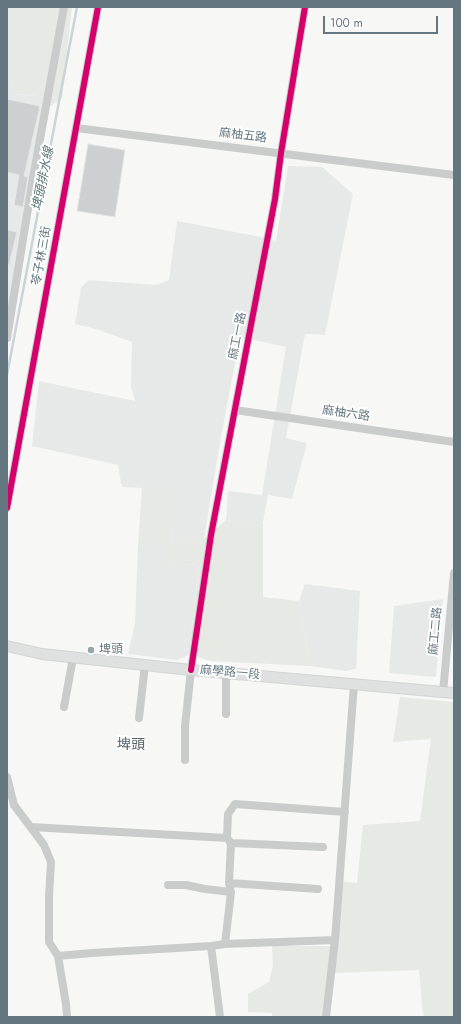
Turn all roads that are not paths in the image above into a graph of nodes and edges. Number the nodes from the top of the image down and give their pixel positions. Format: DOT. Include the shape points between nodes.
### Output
graph roads {
  1 [pos="64,7"];
  2 [pos="98,7"];
  3 [pos="305,7"];
  4 [pos="76,128"];
  5 [pos="281,153"];
  6 [pos="454,175"];
  7 [pos="7,338"];
  8 [pos="235,410"];
  9 [pos="454,442"];
  10 [pos="7,508"];
  11 [pos="454,573"];
  12 [pos="7,646"];
  13 [pos="73,658"];
  14 [pos="145,665"];
  15 [pos="191,670"];
  16 [pos="226,673"];
  17 [pos="354,684"];
  18 [pos="443,692"];
  19 [pos="454,693"];
  20 [pos="64,707"];
  21 [pos="226,714"];
  22 [pos="140,718"];
  23 [pos="185,760"];
  24 [pos="7,777"];
  25 [pos="345,812"];
  26 [pos="31,827"];
  27 [pos="229,840"];
  28 [pos="323,847"];
  29 [pos="229,883"];
  30 [pos="168,885"];
  31 [pos="318,889"];
  32 [pos="231,892"];
  33 [pos="335,940"];
  34 [pos="225,944"];
  35 [pos="211,946"];
  36 [pos="58,956"];
  37 [pos="67,1017"];
  38 [pos="220,1017"];
  39 [pos="326,1017"];
  1 -- 7 [label="street"];
  2 -- 4 [label="street, 苓子林三街"];
  3 -- 5 [label="street, 麻工一路"];
  4 -- 5 [label="street, 麻柚五路"];
  4 -- 10 [label="street, 苓子林三街"];
  5 -- 6 [label="street, 麻柚五路"];
  5 -- 8 [label="street, 麻工一路" via="275,199"];
  8 -- 9 [label="street, 麻柚六路"];
  8 -- 15 [label="street, 麻工一路" via="211,535"];
  11 -- 18 [label="street, 麻工二路"];
  12 -- 13 [label="main road, 麻學路一段"];
  13 -- 14 [label="main road, 麻學路一段"];
  13 -- 20 [label="street"];
  14 -- 15 [label="main road, 麻學路一段"];
  14 -- 22 [label="street"];
  15 -- 16 [label="main road, 麻學路一段"];
  15 -- 23 [label="street, 麻工一路" via="185,726"];
  16 -- 17 [label="main road, 麻學路一段"];
  16 -- 21 [label="street"];
  17 -- 18 [label="main road, 麻學路一段"];
  17 -- 25 [label="street"];
  18 -- 19 [label="main road, 麻學路一段"];
  24 -- 26 [label="street" via="14,805"];
  25 -- 27 [label="street" via="235,804 228,814"];
  25 -- 33 [label="street"];
  26 -- 27 [label="street"];
  26 -- 36 [label="street" via="44,845 51,862 49,942"];
  27 -- 28 [label="street"];
  27 -- 29 [label="street"];
  29 -- 31 [label="street"];
  29 -- 32 [label="street"];
  30 -- 32 [label="street" via="186,884"];
  32 -- 34 [label="street"];
  33 -- 34 [label="street"];
  33 -- 39 [label="street"];
  34 -- 35 [label="street"];
  35 -- 36 [label="street"];
  35 -- 38 [label="street"];
  36 -- 37 [label="street"];
}
